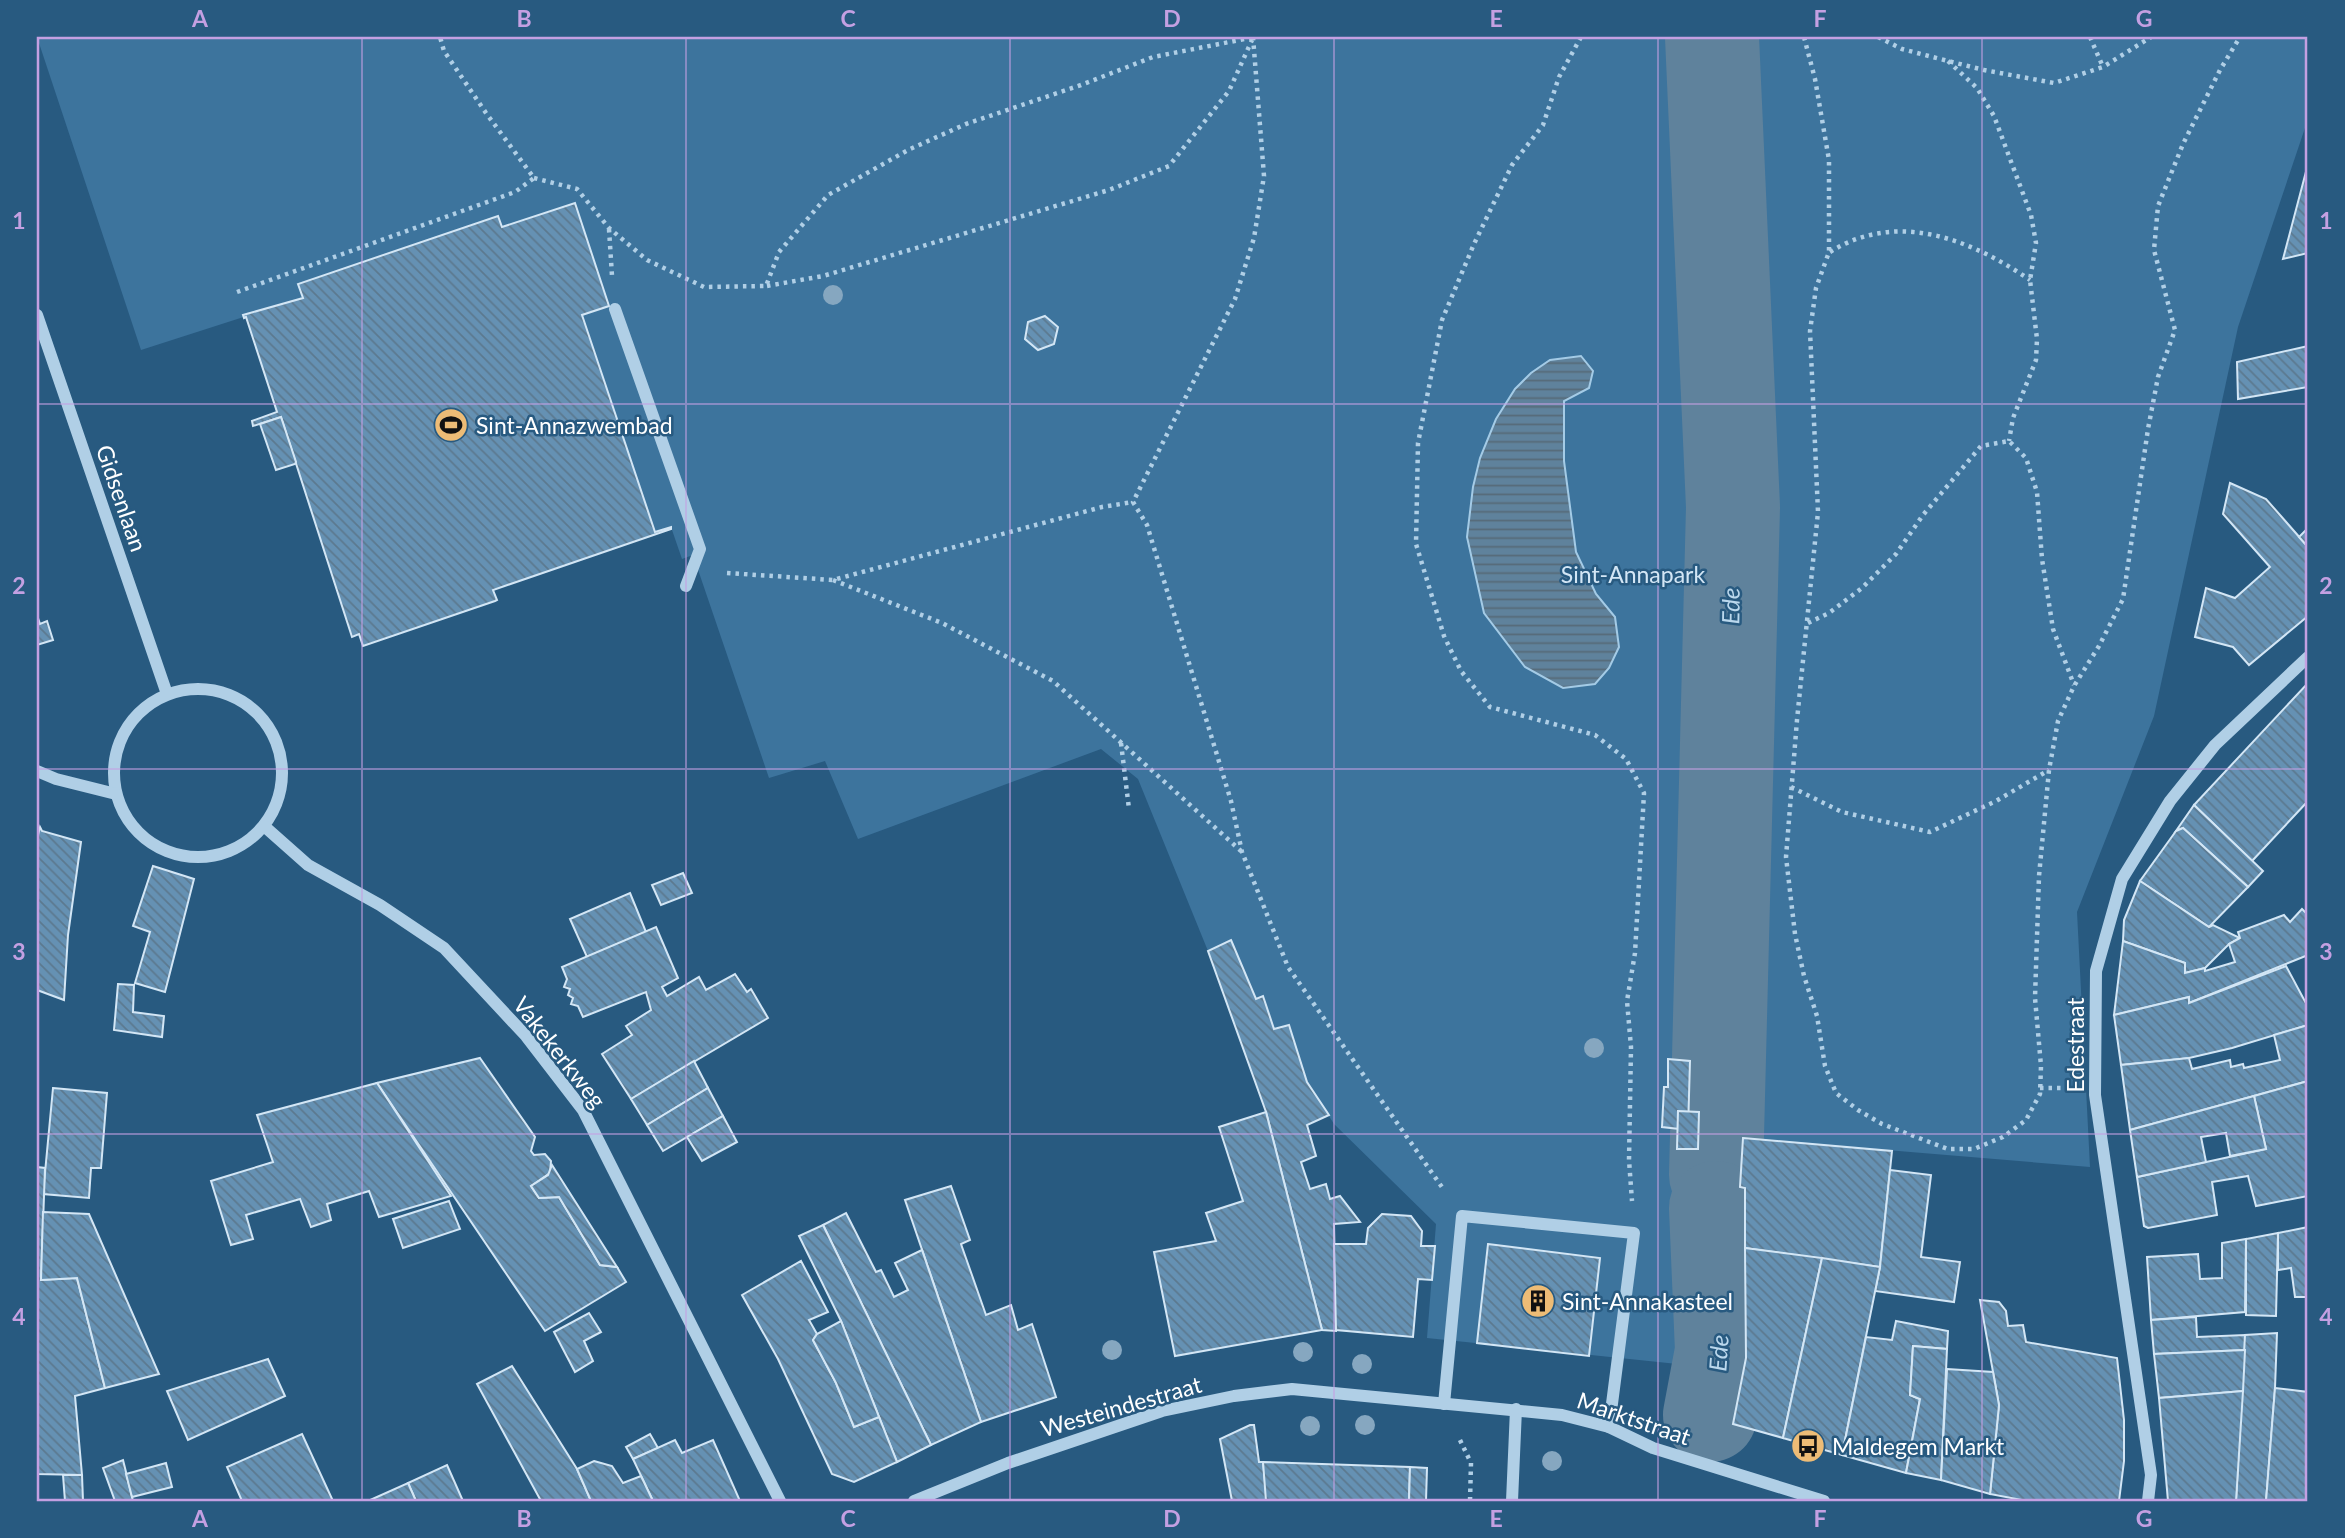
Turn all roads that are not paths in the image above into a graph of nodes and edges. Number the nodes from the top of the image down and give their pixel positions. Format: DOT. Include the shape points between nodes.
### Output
graph roads {
  1 [pos="615,309"];
  2 [pos="37,315"];
  3 [pos="686,586"];
  4 [pos="2308,657"];
  5 [pos="167,694"];
  6 [pos="37,771"];
  7 [pos="116,794"];
  8 [pos="264,826"];
  9 [pos="1444,1404"];
  10 [pos="1516,1409"];
  11 [pos="1609,1427"];
  12 [pos="780,1501"];
  13 [pos="914,1501"];
  14 [pos="1512,1501"];
  15 [pos="1824,1501"];
  16 [pos="2148,1501"];
  1 -- 3 [label="street" via="700,548"];
  2 -- 5 [label="street, Gidsenlaan"];
  4 -- 16 [label="street, Edestraat" via="2215,745 2170,801 2122,879 2096,971 2095,1095 2151,1475"];
  5 -- 7 [label="street" via="141,710 122,734 113,764"];
  5 -- 8 [label="street" via="198,688 229,694 256,711 274,736 283,766 279,798"];
  6 -- 7 [label="street"];
  7 -- 8 [label="street" via="129,823 151,844 180,856 211,857 240,846"];
  8 -- 12 [label="street, Vakekerkweg" via="308,865 444,948 526,1036 583,1110"];
  9 -- 10 [label="street, Westeindestraat"];
  9 -- 11 [label="street" via="1462,1216 1633,1233"];
  9 -- 13 [label="street, Westeindestraat" via="1292,1389 1234,1396 1162,1411 1008,1463"];
  10 -- 11 [label="street, Marktstraat"];
  10 -- 14 [label="street"];
  11 -- 15 [label="street, Marktstraat" via="1653,1448"];
}
